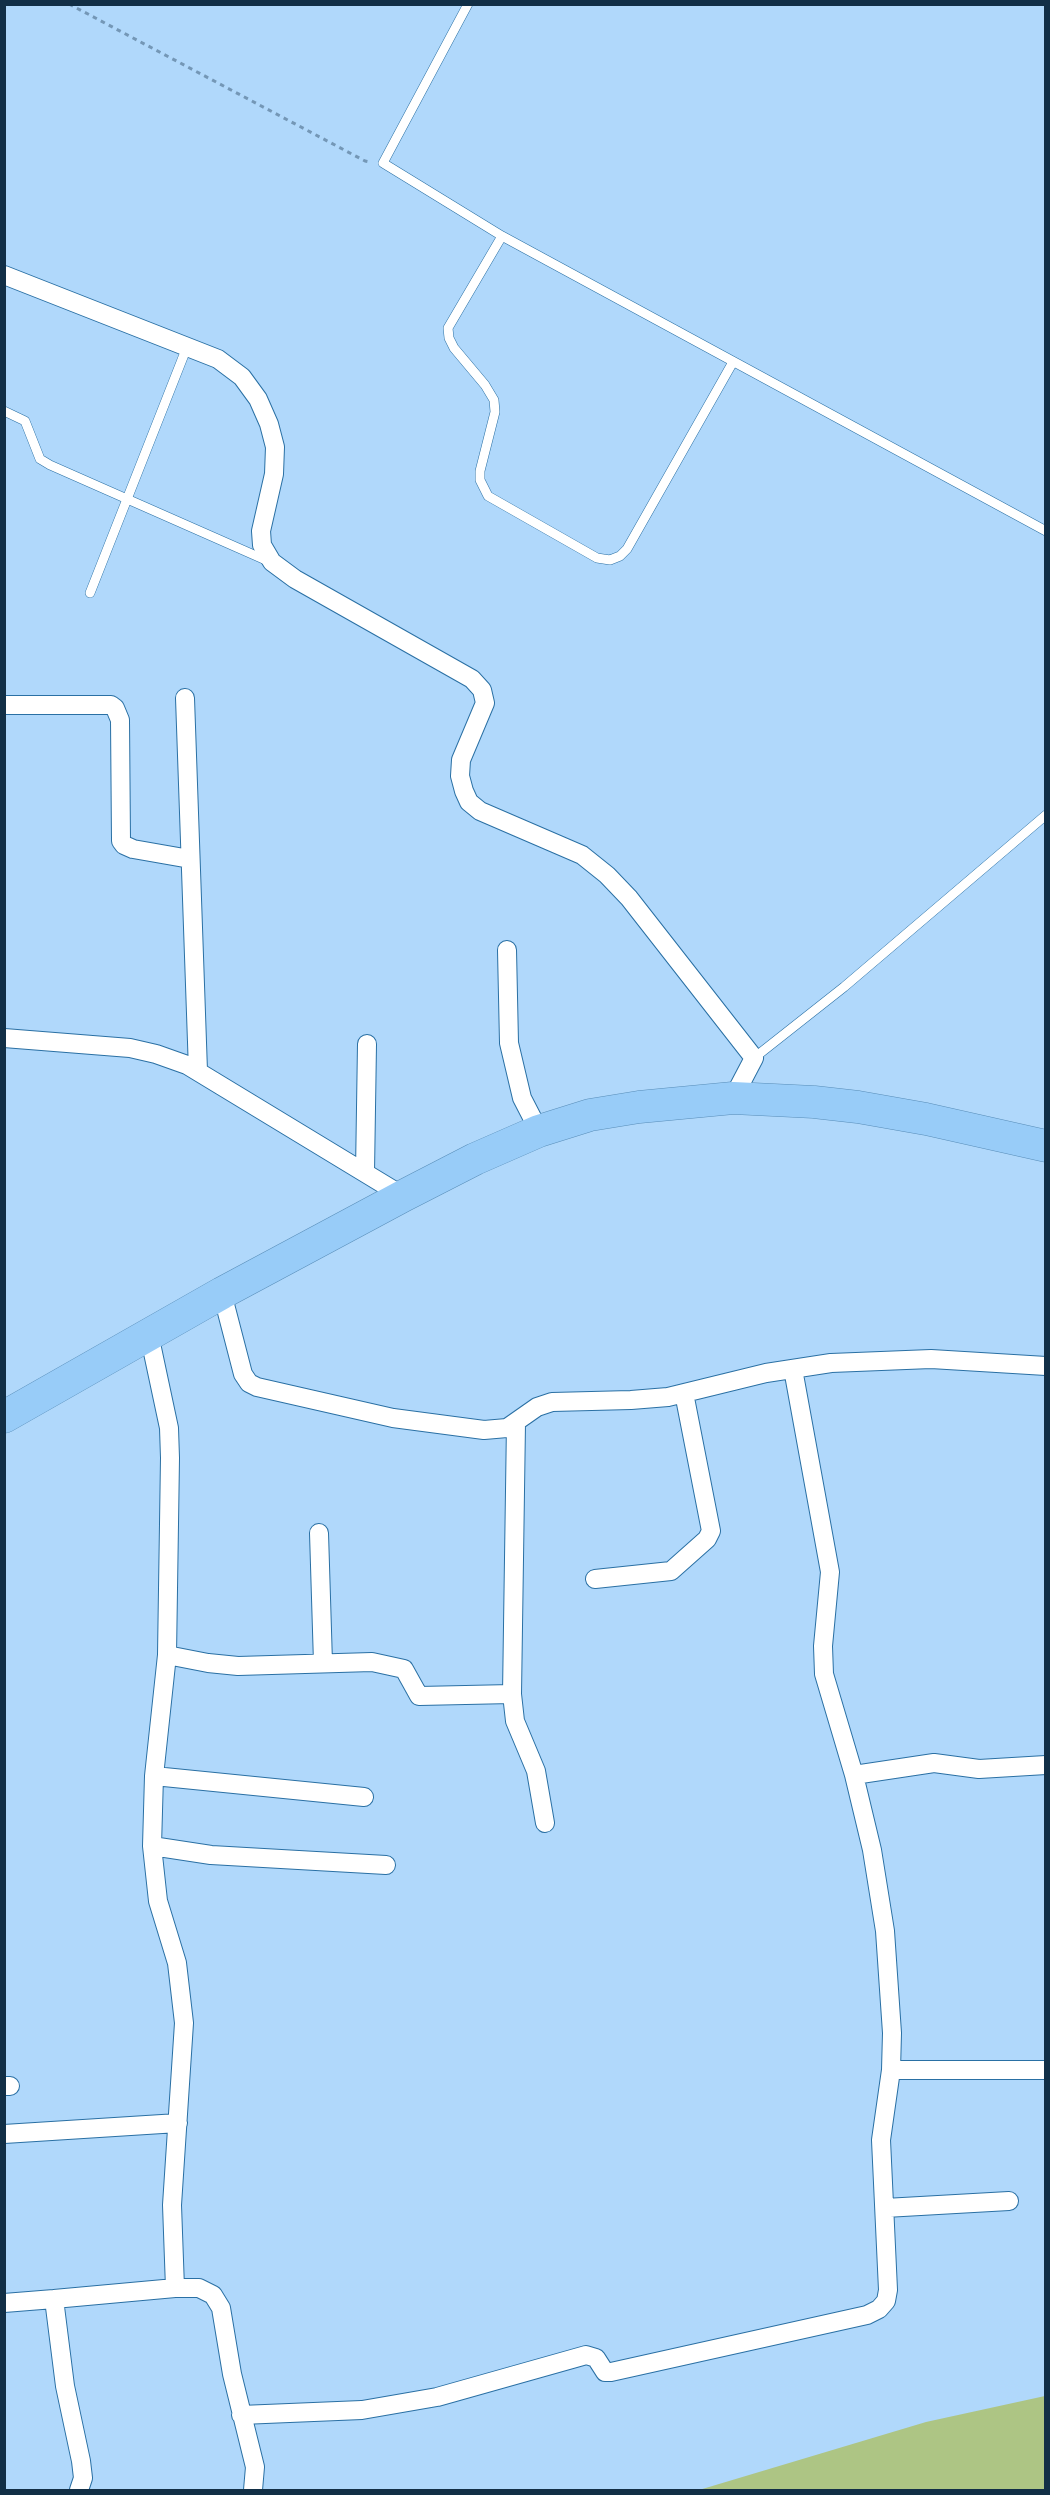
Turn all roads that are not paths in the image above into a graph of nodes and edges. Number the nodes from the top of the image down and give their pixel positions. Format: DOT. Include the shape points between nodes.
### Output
graph roads {
  1 [pos="468,4"];
  2 [pos="502,236"];
  3 [pos="4,275"];
  4 [pos="187,347"];
  5 [pos="733,362"];
  6 [pos="4,411"];
  7 [pos="127,499"];
  8 [pos="1046,531"];
  9 [pos="272,562"];
  10 [pos="90,592"];
  11 [pos="184,698"];
  12 [pos="4,705"];
  13 [pos="1046,815"];
  14 [pos="190,859"];
  15 [pos="507,950"];
  16 [pos="4,1038"];
  17 [pos="367,1044"];
  18 [pos="754,1058"];
  19 [pos="198,1071"];
  20 [pos="733,1098"];
  21 [pos="539,1131"];
  22 [pos="1046,1146"];
  23 [pos="364,1172"];
  24 [pos="403,1196"];
  25 [pos="222,1293"];
  26 [pos="149,1334"];
  27 [pos="1046,1366"];
  28 [pos="793,1369"];
  29 [pos="684,1393"];
  30 [pos="4,1417"];
  31 [pos="516,1423"];
  32 [pos="319,1533"];
  33 [pos="595,1579"];
  34 [pos="167,1654"];
  35 [pos="323,1663"];
  36 [pos="512,1694"];
  37 [pos="1046,1766"];
  38 [pos="854,1775"];
  39 [pos="154,1776"];
  40 [pos="364,1797"];
  41 [pos="545,1823"];
  42 [pos="152,1846"];
  43 [pos="386,1865"];
  44 [pos="891,2070"];
  45 [pos="1046,2070"];
  46 [pos="178,2123"];
  47 [pos="4,2134"];
  48 [pos="1009,2201"];
  49 [pos="885,2208"];
  50 [pos="175,2288"];
  51 [pos="54,2299"];
  52 [pos="4,2303"];
  53 [pos="241,2415"];
  54 [pos="79,2490"];
  55 [pos="253,2490"];
  1 -- 2 [label="lane" via="383,163"];
  2 -- 5 [label="lane"];
  2 -- 5 [label="lane" via="448,328 453,348 494,400 495,412 480,480 488,496 597,558 610,560 627,549"];
  3 -- 4 [label="street"];
  4 -- 7 [label="lane"];
  4 -- 9 [label="street" via="218,359 242,377 269,424 275,447 274,474 261,531 262,545"];
  5 -- 8 [label="lane"];
  6 -- 7 [label="lane" via="25,421 40,459"];
  7 -- 9 [label="lane"];
  7 -- 10 [label="lane"];
  9 -- 18 [label="street" via="295,579 472,679 482,690 485,703 461,760 460,776 469,801 480,811 582,855 607,875"];
  11 -- 14 [label="street"];
  12 -- 14 [label="street" via="115,708 120,720 121,841 133,849"];
  13 -- 18 [label="lane"];
  14 -- 19 [label="street"];
  15 -- 21 [label="street" via="509,1044 522,1098"];
  16 -- 19 [label="street" via="130,1048"];
  17 -- 23 [label="street"];
  18 -- 20 [label="street"];
  19 -- 23 [label="street"];
  20 -- 21 [label="highway" via="629,1108"];
  20 -- 22 [label="highway" via="858,1107"];
  21 -- 24 [label="highway"];
  23 -- 24 [label="street"];
  24 -- 25 [label="highway"];
  25 -- 26 [label="highway"];
  25 -- 31 [label="street" via="243,1374 257,1387 393,1418 484,1430"];
  26 -- 30 [label="highway"];
  26 -- 34 [label="street" via="169,1428"];
  27 -- 28 [label="street" via="931,1359 831,1363"];
  28 -- 29 [label="street"];
  28 -- 38 [label="street" via="830,1572 824,1674"];
  29 -- 31 [label="street" via="631,1400 552,1401"];
  29 -- 33 [label="street" via="711,1532 670,1571"];
  31 -- 36 [label="street"];
  32 -- 35 [label="street"];
  34 -- 35 [label="street" via="223,1666"];
  34 -- 39 [label="street"];
  35 -- 36 [label="street" via="372,1662 404,1670 418,1696"];
  36 -- 41 [label="street" via="514,1721 536,1771"];
  37 -- 38 [label="street" via="979,1768 934,1763"];
  38 -- 44 [label="street" via="880,1892 892,2033"];
  39 -- 40 [label="street"];
  39 -- 42 [label="street"];
  42 -- 43 [label="street" via="211,1856"];
  42 -- 46 [label="street" via="158,1901 171,1937 182,1996"];
  44 -- 45 [label="street"];
  44 -- 49 [label="street" via="881,2132"];
  46 -- 47 [label="street"];
  46 -- 50 [label="street" via="172,2205"];
  48 -- 49 [label="street"];
  49 -- 53 [label="street" via="888,2290 886,2301 867,2315 611,2372 605,2372 596,2358 586,2355 437,2397 362,2410"];
  50 -- 51 [label="street"];
  50 -- 53 [label="street" via="199,2288 213,2295 221,2308"];
  51 -- 52 [label="street"];
  51 -- 54 [label="street" via="81,2461 83,2478"];
  53 -- 55 [label="street" via="255,2467"];
}
